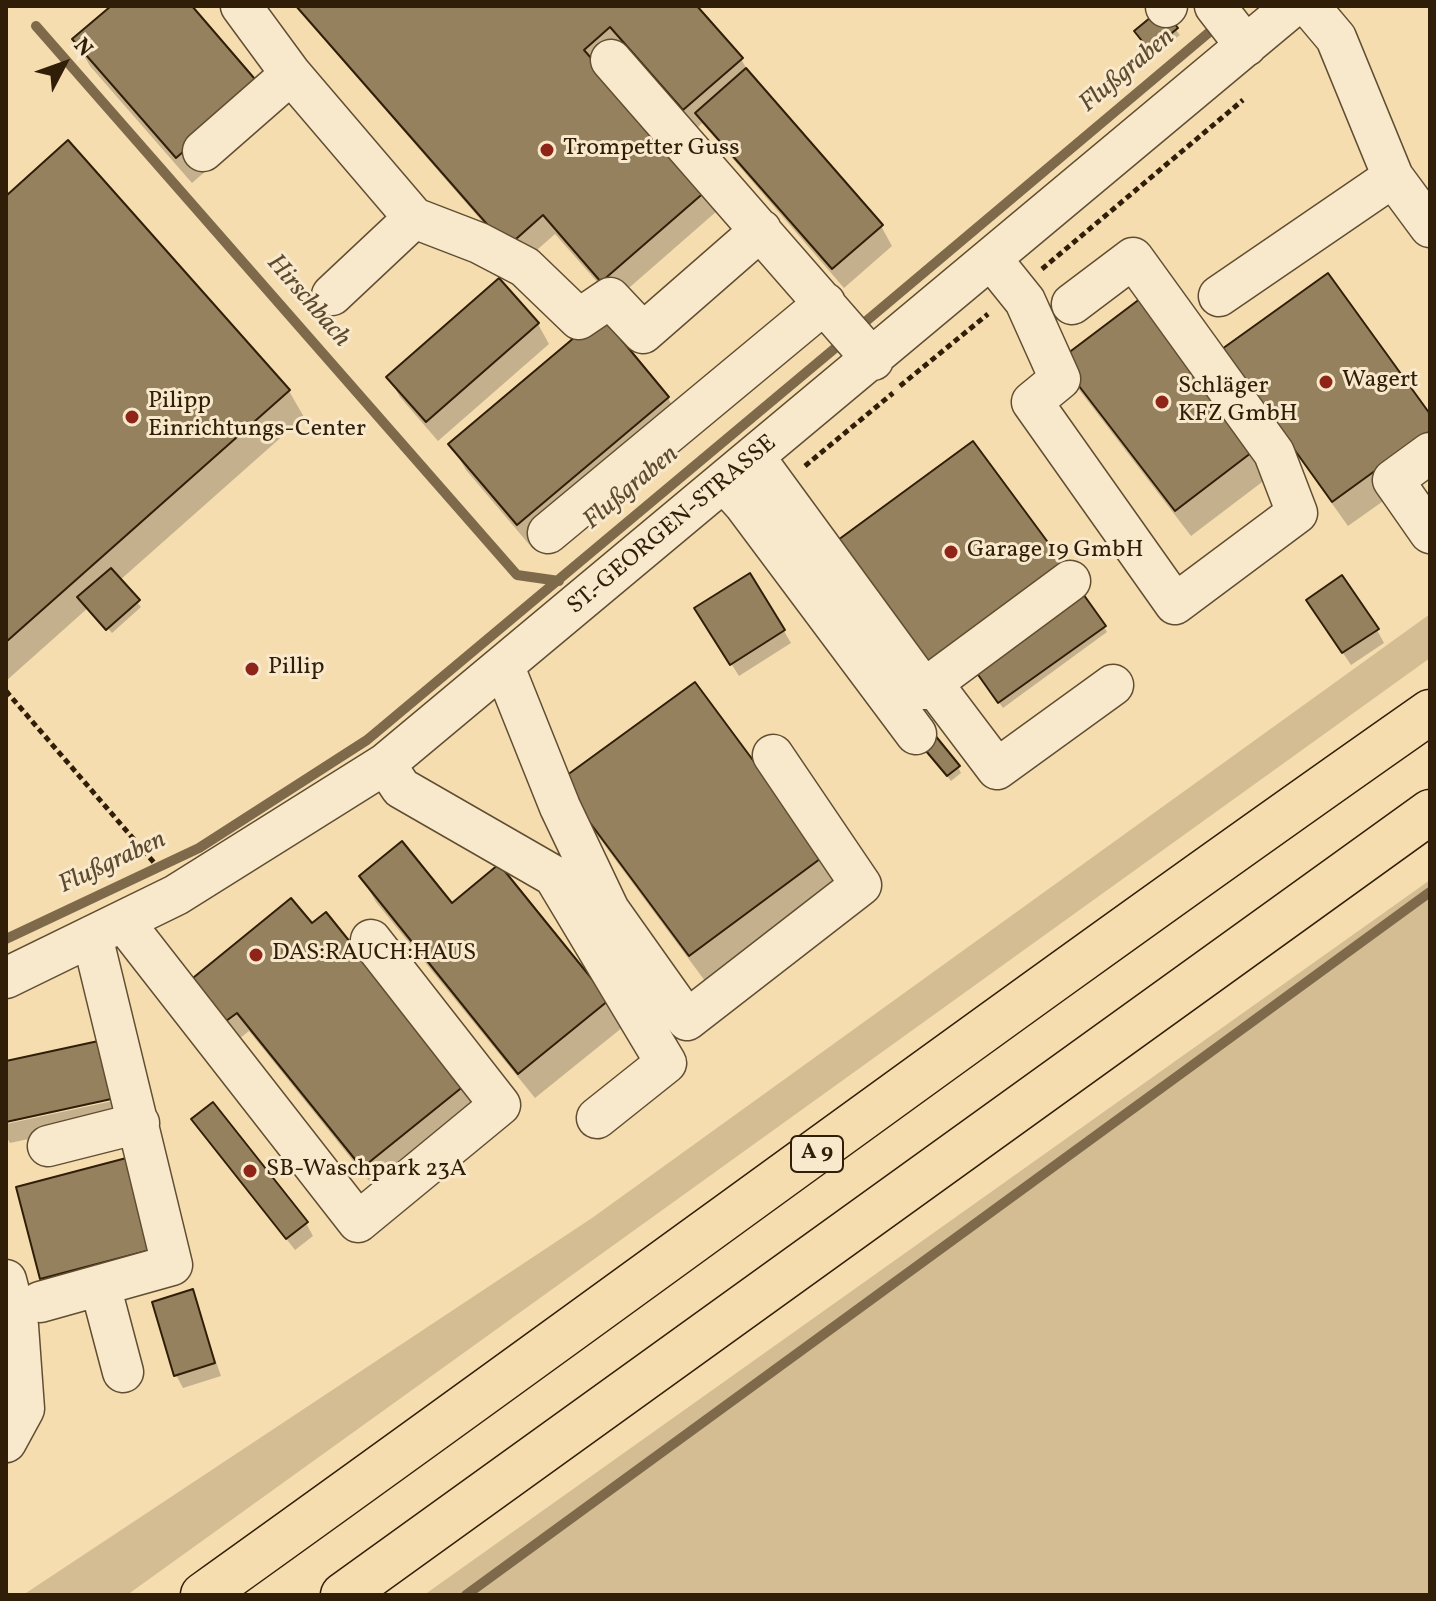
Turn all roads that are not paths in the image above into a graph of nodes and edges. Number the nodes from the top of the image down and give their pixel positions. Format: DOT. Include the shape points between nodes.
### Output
graph roads {
  1 [pos="241,6"];
  2 [pos="1293,6"];
  3 [pos="1309,6"];
  4 [pos="1227,22"];
  5 [pos="611,60"];
  6 [pos="291,74"];
  7 [pos="203,151"];
  8 [pos="1393,177"];
  9 [pos="414,218"];
  10 [pos="1430,227"];
  11 [pos="761,230"];
  12 [pos="992,260"];
  13 [pos="332,295"];
  14 [pos="1219,296"];
  15 [pos="1072,304"];
  16 [pos="850,333"];
  17 [pos="1430,453"];
  18 [pos="755,458"];
  19 [pos="725,483"];
  20 [pos="548,533"];
  21 [pos="1430,533"];
  22 [pos="1070,581"];
  23 [pos="504,667"];
  24 [pos="932,683"];
  25 [pos="1113,685"];
  26 [pos="1430,712"];
  27 [pos="916,734"];
  28 [pos="773,755"];
  29 [pos="385,764"];
  30 [pos="1430,812"];
  31 [pos="108,928"];
  32 [pos="371,940"];
  33 [pos="6,978"];
  34 [pos="597,1118"];
  35 [pos="139,1123"];
  36 [pos="48,1146"];
  37 [pos="6,1280"];
  38 [pos="100,1285"];
  39 [pos="40,1302"];
  40 [pos="123,1372"];
  41 [pos="14,1378"];
  42 [pos="6,1442"];
  43 [pos="203,1595"];
  44 [pos="343,1595"];
  1 -- 6 [label="street"];
  2 -- 4 [label="street, ST.-GEORGEN-STRASSE"];
  3 -- 8 [label="street" via="1336,38"];
  4 -- 12 [label="street, ST.-GEORGEN-STRASSE"];
  5 -- 11 [label="street"];
  6 -- 7 [label="street"];
  6 -- 9 [label="street"];
  8 -- 10 [label="street"];
  8 -- 14 [label="street"];
  9 -- 11 [label="street" via="525,267 579,319 610,298 643,333"];
  9 -- 13 [label="street"];
  11 -- 16 [label="street"];
  12 -- 15 [label="street" via="1025,301 1060,379 1032,402 1175,604 1297,513 1274,453 1133,258"];
  12 -- 16 [label="street, ST.-GEORGEN-STRASSE"];
  16 -- 18 [label="street, ST.-GEORGEN-STRASSE"];
  16 -- 20 [label="street"];
  17 -- 21 [label="street" via="1393,480"];
  18 -- 19 [label="street, ST.-GEORGEN-STRASSE"];
  18 -- 24 [label="street" via="924,689"];
  19 -- 23 [label="street, ST.-GEORGEN-STRASSE"];
  19 -- 27 [label="street"];
  22 -- 24 [label="street"];
  23 -- 28 [label="street" via="560,807 609,910 687,1020 861,885"];
  23 -- 29 [label="street, ST.-GEORGEN-STRASSE"];
  24 -- 25 [label="street" via="997,769"];
  26 -- 43 [label="highway, A 9" via="1104,940"];
  29 -- 31 [label="street, ST.-GEORGEN-STRASSE" via="218,870"];
  29 -- 34 [label="street" via="401,788 554,876 666,1063"];
  30 -- 44 [label="highway"];
  31 -- 32 [label="street" via="358,1222 500,1105"];
  31 -- 33 [label="street, ST.-GEORGEN-STRASSE"];
  31 -- 35 [label="street"];
  35 -- 36 [label="street"];
  35 -- 38 [label="street" via="172,1265"];
  37 -- 41 [label="street" via="18,1326"];
  38 -- 39 [label="street"];
  38 -- 40 [label="street"];
  41 -- 42 [label="street" via="24,1409"];
}
